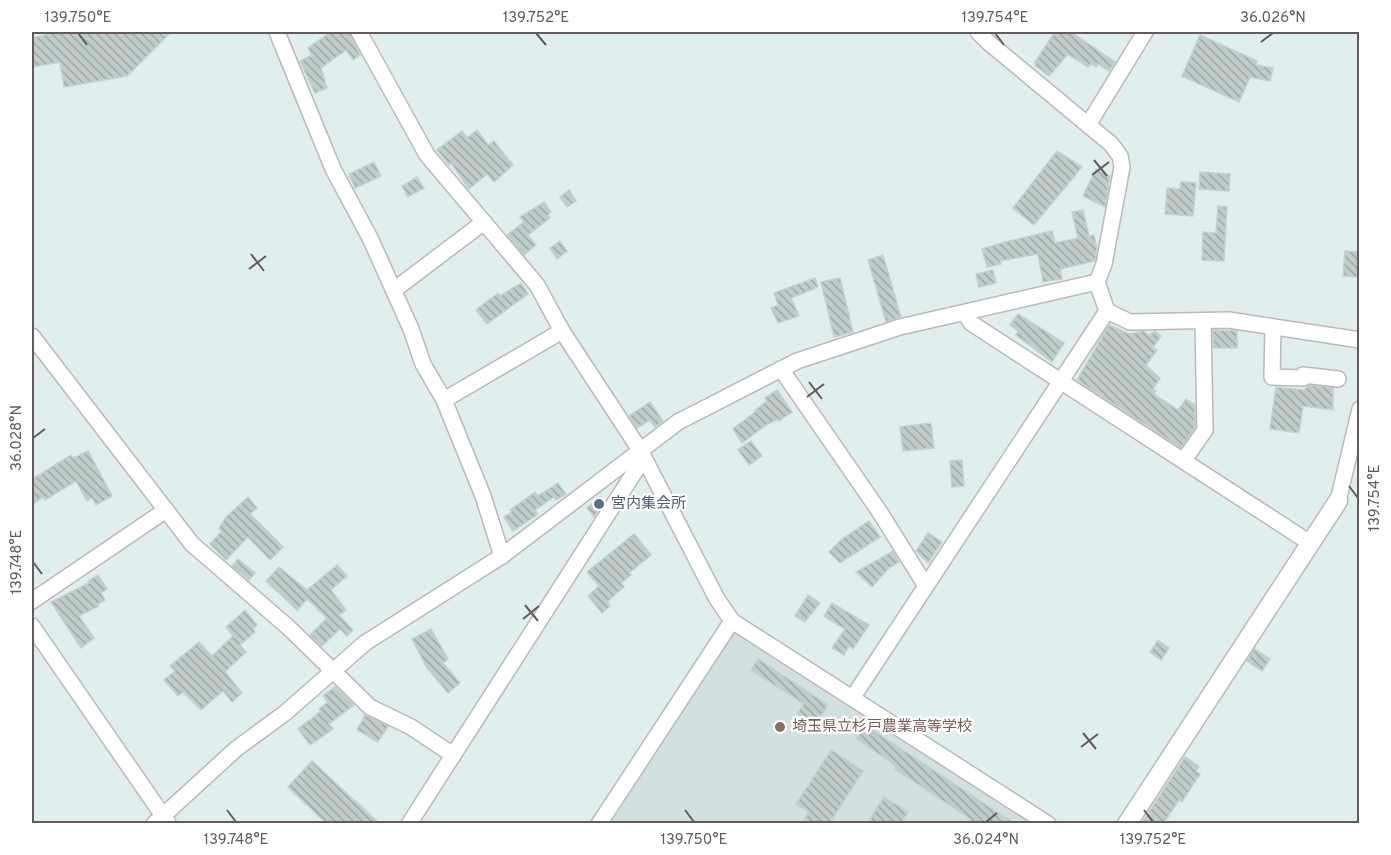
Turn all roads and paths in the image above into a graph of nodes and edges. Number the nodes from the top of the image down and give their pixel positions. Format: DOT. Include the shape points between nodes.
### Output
graph roads {
  1 [pos="277,32"];
  2 [pos="359,32"];
  3 [pos="978,32"];
  4 [pos="1145,32"];
  5 [pos="1088,125"];
  6 [pos="484,222"];
  7 [pos="1097,282"];
  8 [pos="394,290"];
  9 [pos="1107,311"];
  10 [pos="965,313"];
  11 [pos="1203,321"];
  12 [pos="1273,327"];
  13 [pos="562,331"];
  14 [pos="32,336"];
  15 [pos="1359,340"];
  16 [pos="38,359"];
  17 [pos="782,369"];
  18 [pos="1338,379"];
  19 [pos="1062,380"];
  20 [pos="444,400"];
  21 [pos="1359,410"];
  22 [pos="642,454"];
  23 [pos="1184,460"];
  24 [pos="1338,501"];
  25 [pos="166,510"];
  26 [pos="1310,543"];
  27 [pos="502,556"];
  28 [pos="926,586"];
  29 [pos="32,601"];
  30 [pos="732,621"];
  31 [pos="32,626"];
  32 [pos="334,670"];
  33 [pos="853,697"];
  34 [pos="453,755"];
  35 [pos="162,821"];
  36 [pos="409,824"];
  37 [pos="599,824"];
  38 [pos="1048,824"];
  39 [pos="1127,824"];
  1 -- 8 [label="street" via="333,170"];
  2 -- 6 [label="street" via="427,155"];
  3 -- 5 [label="street"];
  4 -- 5 [label="street"];
  5 -- 7 [label="street" via="1111,144 1122,167 1104,264"];
  6 -- 8 [label="street"];
  6 -- 13 [label="street" via="527,270"];
  7 -- 9 [label="street"];
  7 -- 10 [label="street"];
  8 -- 20 [label="street" via="423,364"];
  9 -- 11 [label="street" via="1130,322"];
  9 -- 19 [label="street"];
  10 -- 17 [label="street" via="900,327"];
  10 -- 19 [label="street" via="971,323"];
  11 -- 12 [label="street" via="1229,320"];
  11 -- 23 [label="street" via="1204,430"];
  12 -- 15 [label="street"];
  12 -- 18 [label="street" via="1272,377"];
  13 -- 20 [label="street"];
  13 -- 22 [label="street"];
  14 -- 16 [label="street"];
  16 -- 25 [label="street"];
  17 -- 22 [label="street" via="678,422"];
  17 -- 28 [label="street"];
  19 -- 23 [label="street"];
  19 -- 28 [label="street"];
  20 -- 27 [label="street" via="483,496"];
  21 -- 24 [label="street"];
  22 -- 27 [label="street"];
  22 -- 30 [label="street"];
  22 -- 34 [label="street"];
  23 -- 26 [label="street"];
  24 -- 26 [label="street"];
  25 -- 29 [label="street"];
  25 -- 32 [label="street" via="192,544"];
  26 -- 39 [label="street"];
  27 -- 32 [label="street" via="365,643"];
  28 -- 33 [label="street"];
  30 -- 33 [label="street"];
  30 -- 37 [label="street"];
  31 -- 35 [label="street"];
  32 -- 34 [label="street" via="370,707 411,727"];
  32 -- 35 [label="street" via="236,749"];
  33 -- 38 [label="street"];
  34 -- 36 [label="street"];
}
